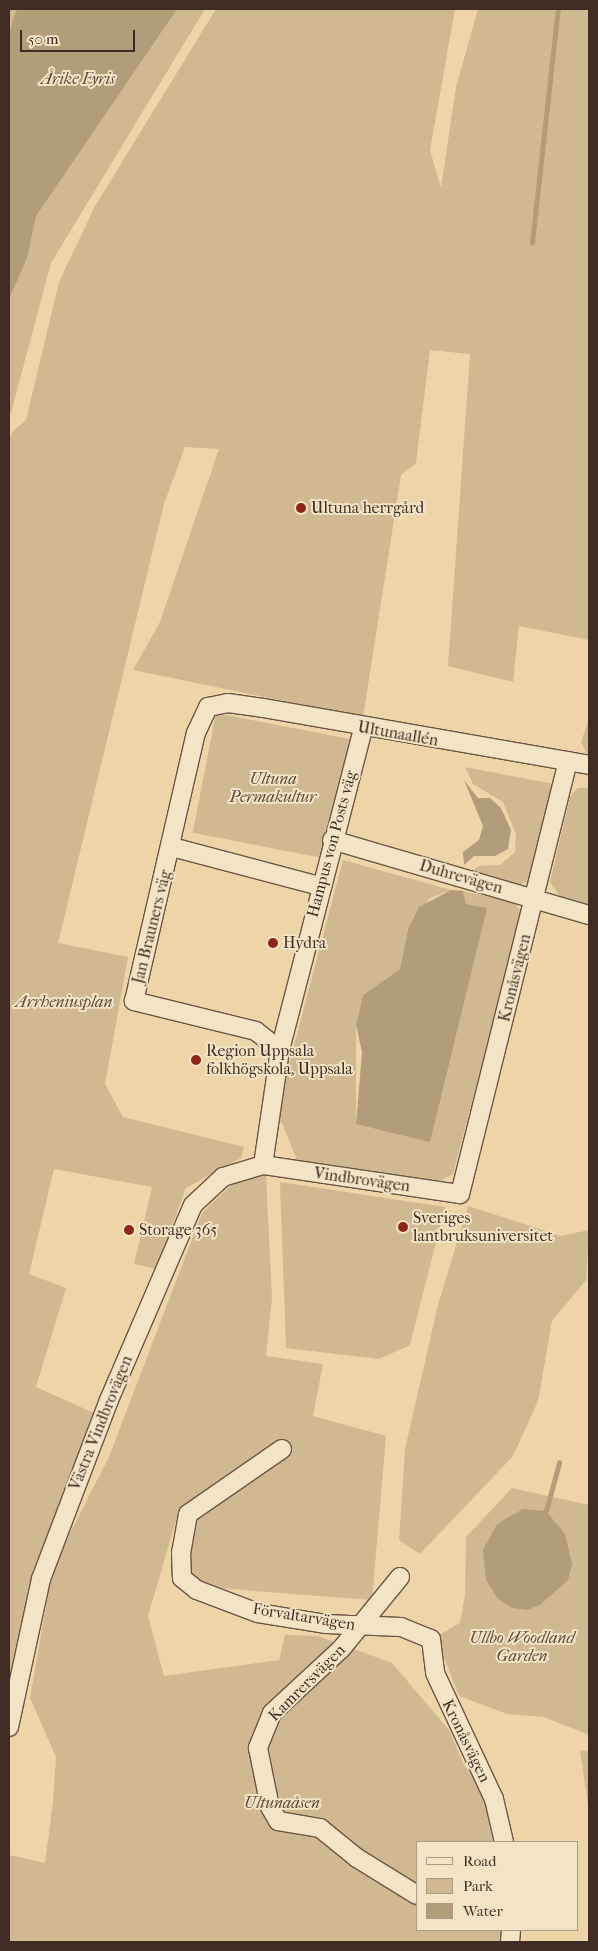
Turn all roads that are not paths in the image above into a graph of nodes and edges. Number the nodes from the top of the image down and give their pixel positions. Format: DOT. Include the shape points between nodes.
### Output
graph roads {
  1 [pos="363,729"];
  2 [pos="568,761"];
  3 [pos="589,765"];
  4 [pos="332,840"];
  5 [pos="172,847"];
  6 [pos="320,886"];
  7 [pos="535,899"];
  8 [pos="589,915"];
  9 [pos="280,1050"];
  10 [pos="263,1165"];
  11 [pos="460,1194"];
  12 [pos="282,1449"];
  13 [pos="400,1577"];
  14 [pos="360,1626"];
  15 [pos="431,1639"];
  16 [pos="9,1727"];
  17 [pos="504,1841"];
  18 [pos="416,1895"];
  1 -- 2 [label="street, Ultunaallén"];
  1 -- 4 [label="street, Hampus von Posts väg"];
  1 -- 5 [label="street, Ultunaallén" via="254,707 208,707 196,733"];
  2 -- 3 [label="street, Ultunaallén"];
  2 -- 7 [label="street, Kronåsvägen"];
  4 -- 6 [label="street, Hampus von Posts väg"];
  4 -- 7 [label="street, Duhrevägen"];
  5 -- 6 [label="street"];
  5 -- 9 [label="street, Jan Brauners väg" via="134,1001 256,1031"];
  6 -- 9 [label="street, Hampus von Posts väg"];
  7 -- 8 [label="street, Duhrevägen"];
  7 -- 11 [label="street, Kronåsvägen"];
  9 -- 10 [label="street, Hampus von Posts väg"];
  10 -- 11 [label="street, Vindbrovägen"];
  10 -- 16 [label="street, Västra Vindbrovägen" via="223,1177 193,1206 182,1227 41,1579"];
  12 -- 14 [label="street, Förvaltarvägen" via="188,1514 181,1552 182,1578 197,1590 258,1613"];
  13 -- 14 [label="street, Kamrersvägen"];
  14 -- 15 [label="street, Förvaltarvägen" via="401,1627"];
  14 -- 18 [label="street, Kamrersvägen" via="272,1713 258,1748 263,1779 270,1807 278,1821 320,1828 357,1858"];
  15 -- 17 [label="street, Kronåsvägen" via="435,1673 494,1799"];
}
